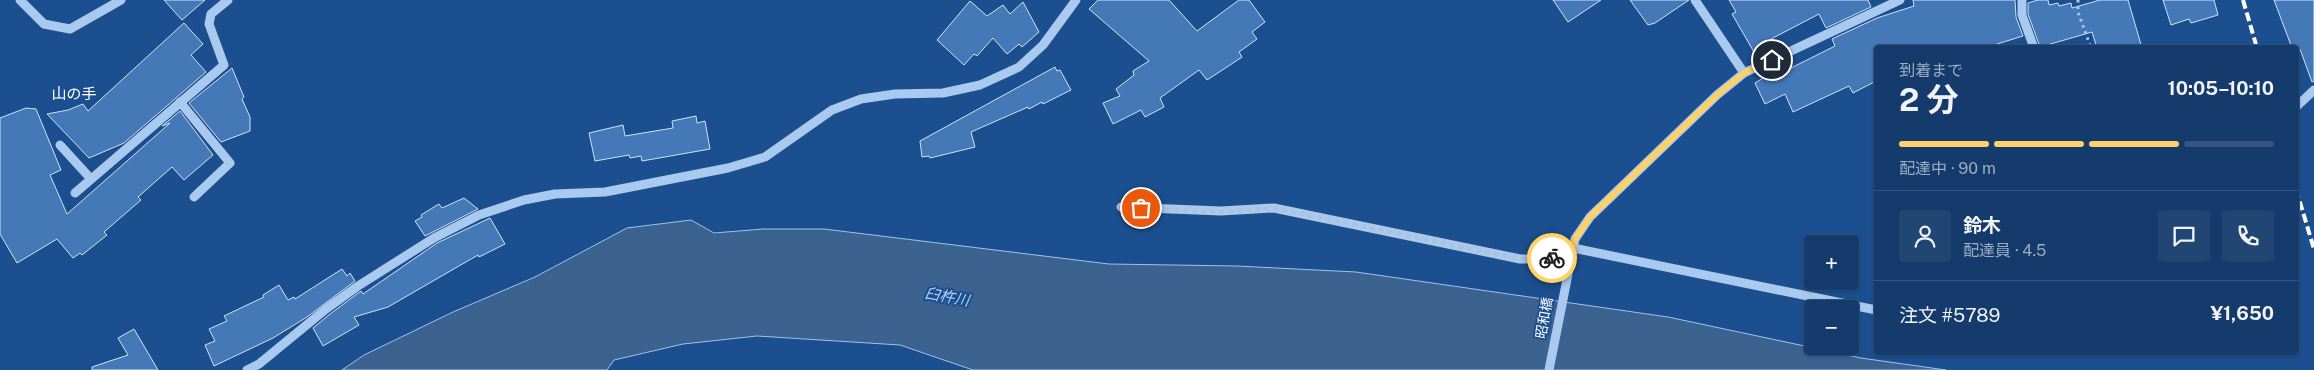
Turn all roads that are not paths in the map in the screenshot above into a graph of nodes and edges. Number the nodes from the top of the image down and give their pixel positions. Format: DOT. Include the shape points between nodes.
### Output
graph roads {
  1 [pos="20,0"];
  2 [pos="121,0"];
  3 [pos="228,0"];
  4 [pos="1076,0"];
  5 [pos="1695,0"];
  6 [pos="1900,0"];
  7 [pos="2022,0"];
  8 [pos="2033,45"];
  9 [pos="1744,73"];
  10 [pos="2314,90"];
  11 [pos="180,102"];
  12 [pos="2299,104"];
  13 [pos="60,145"];
  14 [pos="91,179"];
  15 [pos="75,193"];
  16 [pos="194,197"];
  17 [pos="1121,207"];
  18 [pos="1572,248"];
  19 [pos="1570,258"];
  20 [pos="1874,310"];
  21 [pos="247,370"];
  22 [pos="1549,370"];
  1 -- 2 [label="street" via="44,24 70,30"];
  3 -- 11 [label="street" via="211,14 210,24 224,65"];
  4 -- 21 [label="street" via="1043,46 1019,67 980,85 943,93 895,94 861,99 832,110 765,158 728,168 605,192 555,194 479,215 434,238 358,286"];
  5 -- 9 [label="street"];
  6 -- 9 [label="street, 昭和橋"];
  7 -- 8 [label="street" via="2022,15"];
  9 -- 18 [label="street, 昭和橋" via="1590,217"];
  10 -- 12 [label="street"];
  11 -- 14 [label="street"];
  11 -- 16 [label="street" via="230,163"];
  13 -- 14 [label="street"];
  14 -- 15 [label="street"];
  17 -- 19 [label="street" via="1220,212 1274,208 1520,259"];
  18 -- 19 [label="street, 昭和橋"];
  18 -- 20 [label="street"];
  19 -- 22 [label="street, 昭和橋"];
}
